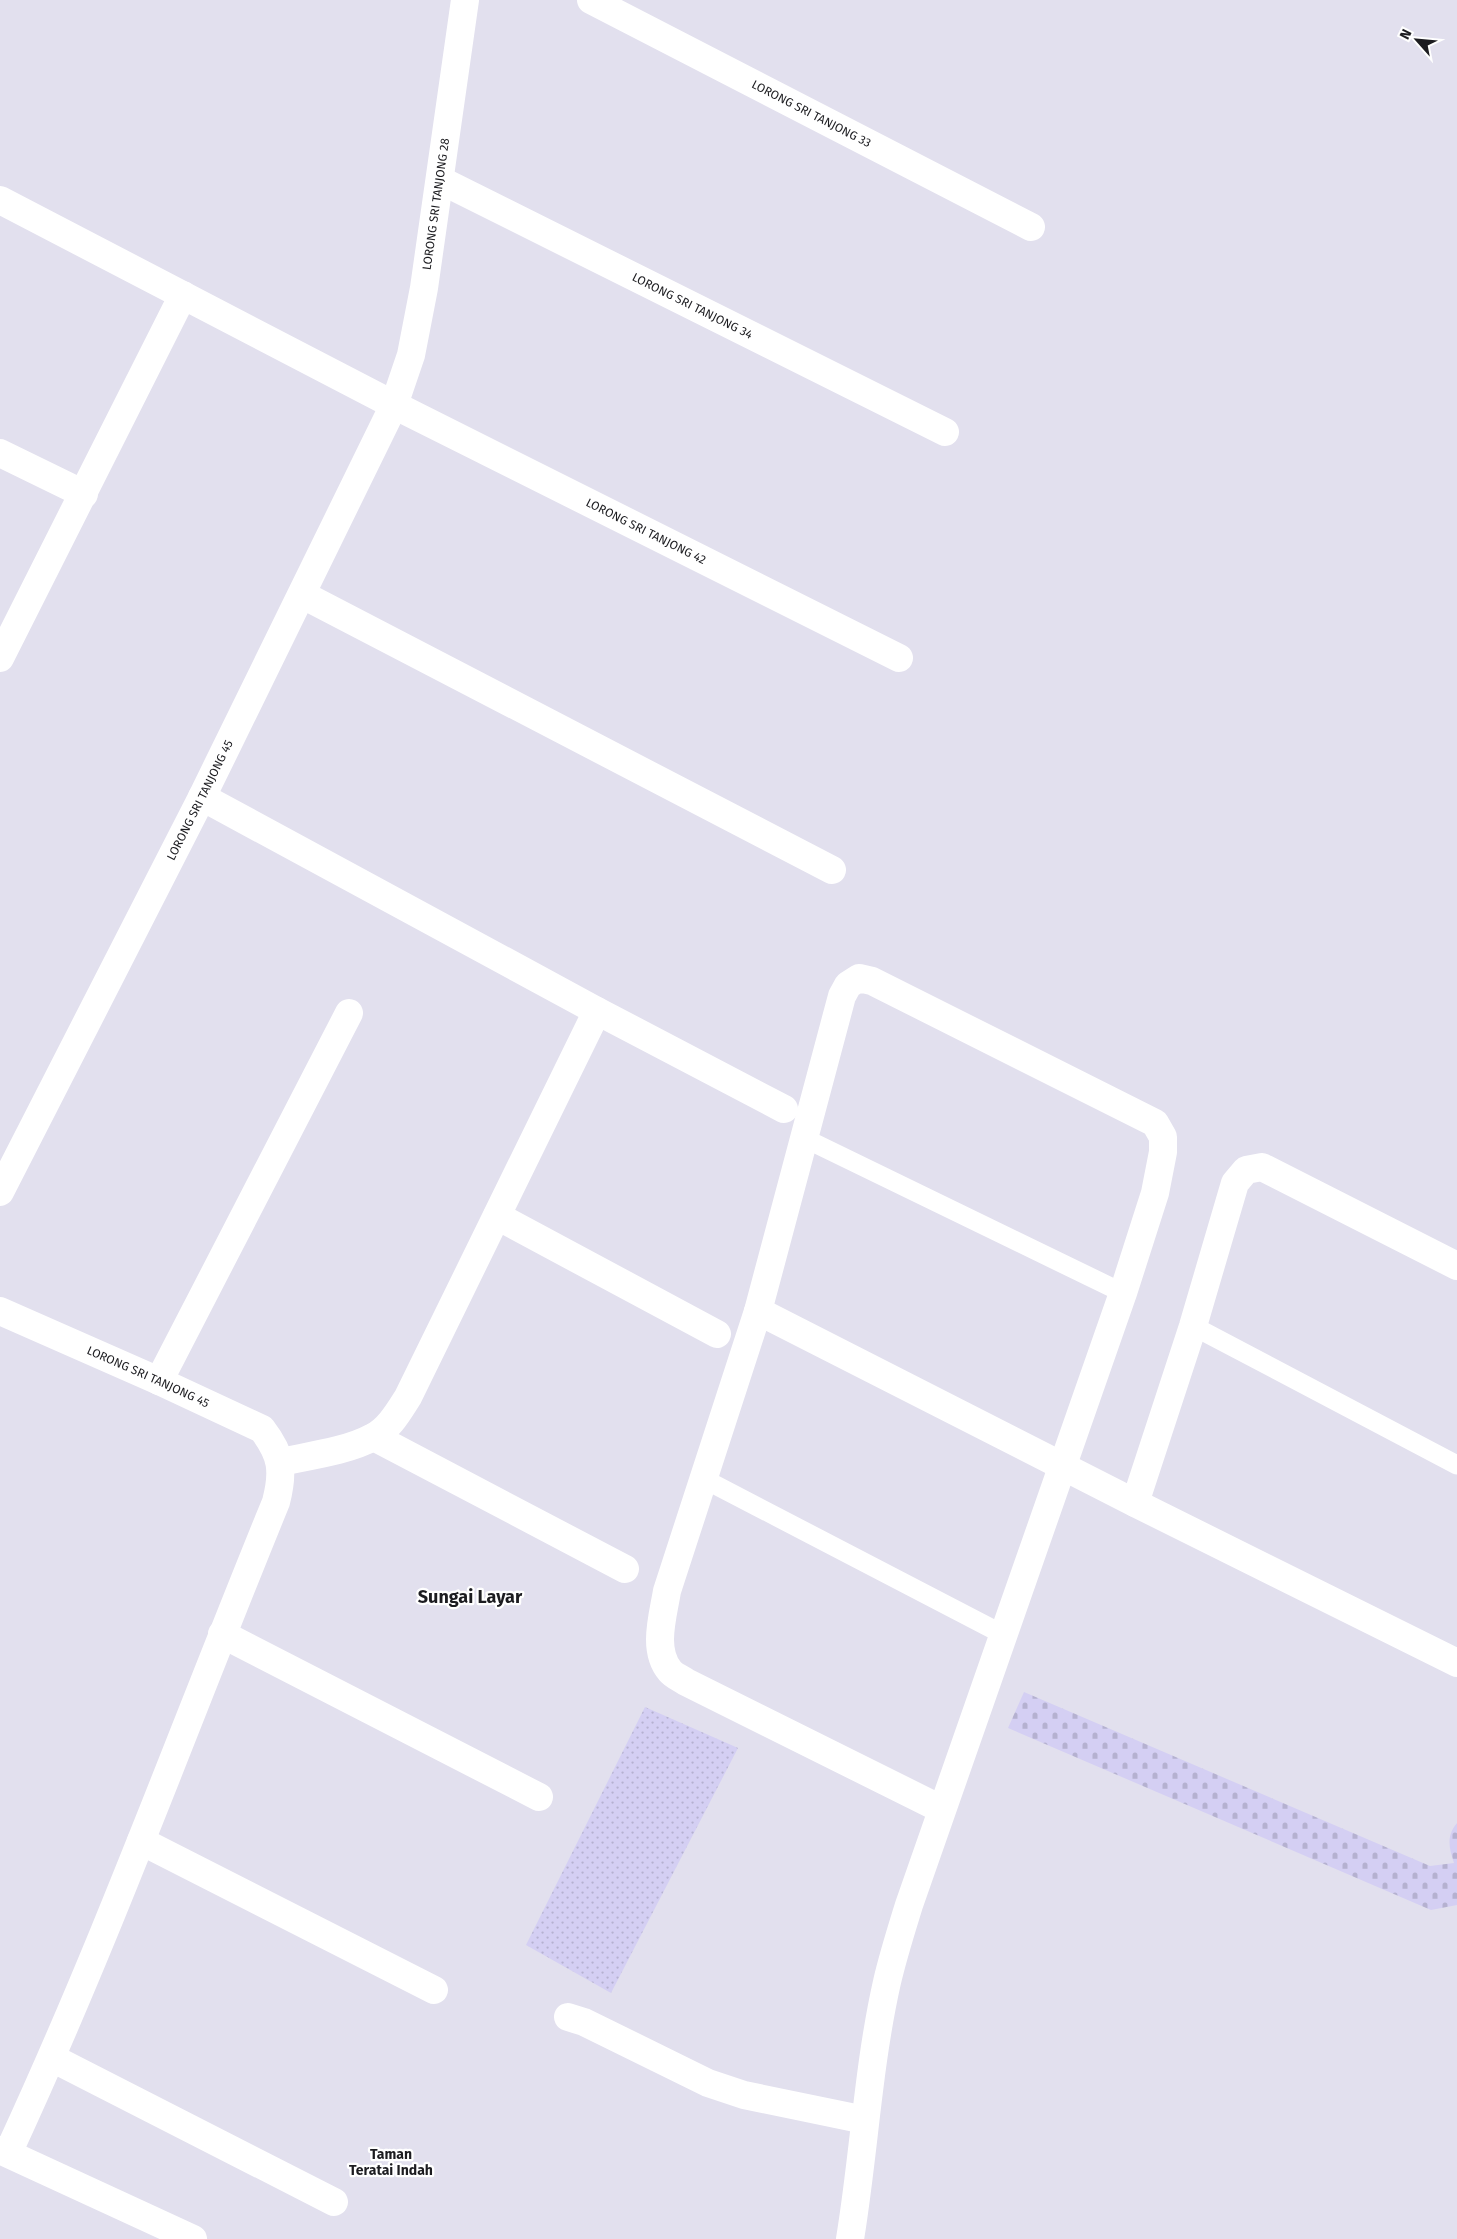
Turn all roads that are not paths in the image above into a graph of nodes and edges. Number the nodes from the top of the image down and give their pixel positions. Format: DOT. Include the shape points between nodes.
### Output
graph roads {
  1 [pos="465,0"];
  2 [pos="591,0"];
  3 [pos="440,180"];
  4 [pos="0,200"];
  5 [pos="1031,227"];
  6 [pos="183,295"];
  7 [pos="394,405"];
  8 [pos="945,432"];
  9 [pos="0,453"];
  10 [pos="84,494"];
  11 [pos="303,595"];
  12 [pos="0,658"];
  13 [pos="899,658"];
  14 [pos="202,797"];
  15 [pos="832,870"];
  16 [pos="597,1011"];
  17 [pos="349,1013"];
  18 [pos="784,1108"];
  19 [pos="804,1138"];
  20 [pos="0,1192"];
  21 [pos="496,1216"];
  22 [pos="1457,1266"];
  23 [pos="1123,1293"];
  24 [pos="0,1311"];
  25 [pos="758,1311"];
  26 [pos="1193,1326"];
  27 [pos="717,1334"];
  28 [pos="159,1381"];
  29 [pos="374,1437"];
  30 [pos="280,1462"];
  31 [pos="1457,1465"];
  32 [pos="1062,1466"];
  33 [pos="704,1479"];
  34 [pos="1135,1503"];
  35 [pos="625,1569"];
  36 [pos="222,1634"];
  37 [pos="1004,1635"];
  38 [pos="1457,1664"];
  39 [pos="539,1797"];
  40 [pos="941,1810"];
  41 [pos="141,1841"];
  42 [pos="434,1990"];
  43 [pos="568,2018"];
  44 [pos="52,2058"];
  45 [pos="866,2120"];
  46 [pos="4,2152"];
  47 [pos="334,2202"];
  48 [pos="193,2239"];
  49 [pos="850,2239"];
  1 -- 3 [label="street, LORONG SRI TANJONG 28"];
  2 -- 5 [label="street, LORONG SRI TANJONG 33"];
  3 -- 7 [label="street, LORONG SRI TANJONG 28" via="411,355"];
  3 -- 8 [label="street, LORONG SRI TANJONG 34"];
  4 -- 6 [label="street, LORONG SRI TANJONG 42"];
  6 -- 7 [label="street, LORONG SRI TANJONG 42"];
  6 -- 10 [label="street"];
  7 -- 11 [label="street, LORONG SRI TANJONG 45"];
  7 -- 13 [label="street, LORONG SRI TANJONG 42"];
  9 -- 10 [label="street"];
  10 -- 12 [label="street"];
  11 -- 14 [label="street, LORONG SRI TANJONG 45"];
  11 -- 15 [label="street"];
  14 -- 16 [label="street"];
  14 -- 20 [label="street, LORONG SRI TANJONG 45"];
  16 -- 18 [label="street"];
  16 -- 21 [label="street"];
  17 -- 28 [label="street"];
  19 -- 23 [label="lane"];
  19 -- 23 [label="street" via="842,996 848,985 859,978 872,981 1155,1123 1163,1137 1162,1160 1155,1193"];
  19 -- 25 [label="street"];
  21 -- 27 [label="street"];
  21 -- 29 [label="street" via="408,1397 393,1420"];
  22 -- 26 [label="street" via="1262,1167 1246,1170 1235,1183"];
  23 -- 32 [label="street"];
  24 -- 28 [label="street, LORONG SRI TANJONG 45"];
  25 -- 32 [label="street"];
  25 -- 33 [label="street"];
  26 -- 31 [label="lane"];
  26 -- 34 [label="street"];
  28 -- 30 [label="street, LORONG SRI TANJONG 45" via="262,1429 273,1443"];
  29 -- 30 [label="street"];
  29 -- 35 [label="street"];
  30 -- 36 [label="street" via="282,1480 276,1502"];
  32 -- 34 [label="street"];
  32 -- 37 [label="street"];
  33 -- 37 [label="lane"];
  33 -- 40 [label="street" via="667,1592 660,1631 661,1654 670,1671"];
  34 -- 38 [label="street"];
  36 -- 39 [label="street"];
  36 -- 41 [label="street"];
  37 -- 40 [label="street"];
  40 -- 45 [label="street" via="887,1983"];
  41 -- 42 [label="street"];
  41 -- 44 [label="street"];
  43 -- 45 [label="street" via="584,2022 708,2082 744,2095"];
  44 -- 46 [label="street"];
  44 -- 47 [label="street"];
  45 -- 49 [label="street"];
  46 -- 48 [label="street"];
}
